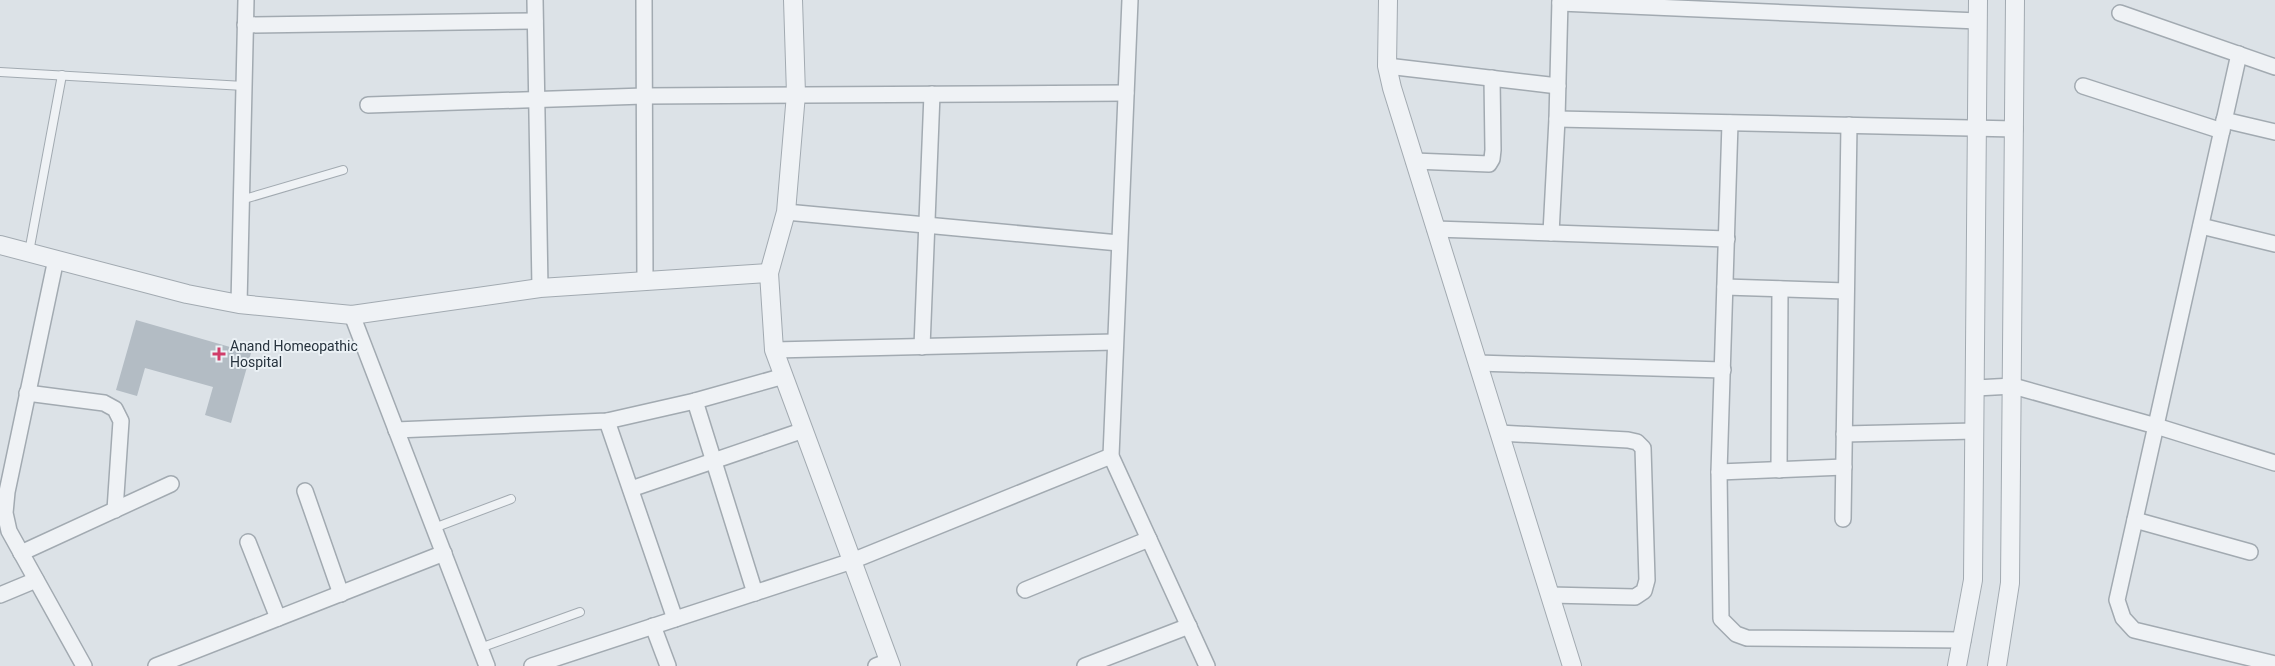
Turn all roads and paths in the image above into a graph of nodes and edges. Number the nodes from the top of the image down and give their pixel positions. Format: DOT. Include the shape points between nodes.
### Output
graph roads {
  1 [pos="246,0"];
  2 [pos="535,0"];
  3 [pos="644,0"];
  4 [pos="793,0"];
  5 [pos="1130,0"];
  6 [pos="1388,0"];
  7 [pos="1978,0"];
  8 [pos="2016,0"];
  9 [pos="1560,2"];
  10 [pos="2120,13"];
  11 [pos="535,21"];
  12 [pos="1978,21"];
  13 [pos="245,25"];
  14 [pos="2239,54"];
  15 [pos="1387,66"];
  16 [pos="2275,67"];
  17 [pos="0,72"];
  18 [pos="62,75"];
  19 [pos="1492,78"];
  20 [pos="244,86"];
  21 [pos="1558,86"];
  22 [pos="2083,86"];
  23 [pos="1126,93"];
  24 [pos="796,94"];
  25 [pos="932,94"];
  26 [pos="644,96"];
  27 [pos="537,98"];
  28 [pos="368,105"];
  29 [pos="1557,119"];
  30 [pos="1730,123"];
  31 [pos="1849,125"];
  32 [pos="2223,126"];
  33 [pos="1978,128"];
  34 [pos="2015,129"];
  35 [pos="2275,132"];
  36 [pos="1414,161"];
  37 [pos="343,170"];
  38 [pos="241,200"];
  39 [pos="786,212"];
  40 [pos="927,225"];
  41 [pos="2201,226"];
  42 [pos="1435,229"];
  43 [pos="1551,233"];
  44 [pos="1727,239"];
  45 [pos="1119,243"];
  46 [pos="2275,244"];
  47 [pos="0,245"];
  48 [pos="30,252"];
  49 [pos="56,259"];
  50 [pos="769,274"];
  51 [pos="645,282"];
  52 [pos="1725,287"];
  53 [pos="540,288"];
  54 [pos="1780,289"];
  55 [pos="1846,291"];
  56 [pos="239,304"];
  57 [pos="352,315"];
  58 [pos="1115,342"];
  59 [pos="922,347"];
  60 [pos="774,350"];
  61 [pos="1477,364"];
  62 [pos="1722,370"];
  63 [pos="784,376"];
  64 [pos="2013,386"];
  65 [pos="1976,388"];
  66 [pos="27,393"];
  67 [pos="695,401"];
  68 [pos="607,422"];
  69 [pos="2156,426"];
  70 [pos="396,430"];
  71 [pos="804,430"];
  72 [pos="1975,431"];
  73 [pos="1499,433"];
  74 [pos="1844,434"];
  75 [pos="1110,456"];
  76 [pos="712,460"];
  77 [pos="2275,463"];
  78 [pos="1844,467"];
  79 [pos="1779,470"];
  80 [pos="1720,472"];
  81 [pos="171,484"];
  82 [pos="631,490"];
  83 [pos="305,491"];
  84 [pos="511,499"];
  85 [pos="114,510"];
  86 [pos="2,512"];
  87 [pos="1843,519"];
  88 [pos="2135,520"];
  89 [pos="434,528"];
  90 [pos="1148,539"];
  91 [pos="248,542"];
  92 [pos="2250,552"];
  93 [pos="21,553"];
  94 [pos="444,553"];
  95 [pos="852,561"];
  96 [pos="36,580"];
  97 [pos="1025,590"];
  98 [pos="755,593"];
  99 [pos="340,594"];
  100 [pos="0,595"];
  101 [pos="1550,595"];
  102 [pos="580,612"];
  103 [pos="278,618"];
  104 [pos="675,619"];
  105 [pos="653,626"];
  106 [pos="1189,626"];
  107 [pos="1963,640"];
  108 [pos="480,648"];
  109 [pos="886,664"];
  110 [pos="2275,664"];
  111 [pos="84,666"];
  112 [pos="156,666"];
  113 [pos="487,666"];
  114 [pos="532,666"];
  115 [pos="668,666"];
  116 [pos="1085,666"];
  117 [pos="1207,666"];
  118 [pos="1572,666"];
  119 [pos="1958,666"];
  120 [pos="1997,666"];
  1 -- 13 [label="street"];
  2 -- 11 [label="street"];
  3 -- 26 [label="street"];
  4 -- 24 [label="street"];
  5 -- 23 [label="street"];
  6 -- 15 [label="street"];
  7 -- 12 [label="street"];
  8 -- 34 [label="street"];
  9 -- 12 [label="street"];
  9 -- 21 [label="street"];
  10 -- 14 [label="street"];
  11 -- 13 [label="street"];
  11 -- 27 [label="street"];
  12 -- 33 [label="street"];
  13 -- 20 [label="street"];
  14 -- 16 [label="street"];
  14 -- 32 [label="street"];
  15 -- 19 [label="street"];
  15 -- 36 [label="street"];
  17 -- 18 [label="lane"];
  18 -- 20 [label="lane"];
  18 -- 48 [label="lane"];
  19 -- 21 [label="street"];
  19 -- 36 [label="street" via="1493,150 1489,164"];
  20 -- 38 [label="street"];
  21 -- 29 [label="street"];
  22 -- 32 [label="street"];
  23 -- 25 [label="street"];
  23 -- 45 [label="street"];
  24 -- 25 [label="street"];
  24 -- 26 [label="street"];
  24 -- 39 [label="street"];
  25 -- 40 [label="street"];
  26 -- 27 [label="street"];
  26 -- 51 [label="street"];
  27 -- 28 [label="street"];
  27 -- 53 [label="street"];
  29 -- 30 [label="street"];
  29 -- 43 [label="street"];
  30 -- 31 [label="street"];
  30 -- 44 [label="street"];
  31 -- 33 [label="street"];
  31 -- 55 [label="street"];
  32 -- 35 [label="street"];
  32 -- 41 [label="street"];
  33 -- 34 [label="street"];
  33 -- 65 [label="street"];
  34 -- 64 [label="street"];
  36 -- 42 [label="street"];
  37 -- 38 [label="lane"];
  38 -- 56 [label="street"];
  39 -- 40 [label="street"];
  39 -- 50 [label="street"];
  40 -- 45 [label="street"];
  40 -- 59 [label="street"];
  41 -- 46 [label="street"];
  41 -- 69 [label="street"];
  42 -- 43 [label="street"];
  42 -- 61 [label="street"];
  43 -- 44 [label="street"];
  44 -- 52 [label="street"];
  45 -- 58 [label="street"];
  47 -- 48 [label="street"];
  48 -- 49 [label="street"];
  49 -- 56 [label="street" via="128,280"];
  49 -- 66 [label="street"];
  50 -- 51 [label="street"];
  50 -- 60 [label="street"];
  51 -- 53 [label="street"];
  52 -- 54 [label="street"];
  52 -- 62 [label="street"];
  53 -- 57 [label="street"];
  54 -- 55 [label="street"];
  54 -- 79 [label="street"];
  55 -- 74 [label="street"];
  56 -- 57 [label="street"];
  57 -- 70 [label="street"];
  58 -- 59 [label="street"];
  58 -- 75 [label="street"];
  59 -- 60 [label="street"];
  60 -- 63 [label="street"];
  61 -- 62 [label="street"];
  61 -- 73 [label="street"];
  62 -- 80 [label="street"];
  63 -- 67 [label="street"];
  63 -- 71 [label="street"];
  64 -- 65 [label="street"];
  64 -- 69 [label="street"];
  64 -- 120 [label="street" via="2010,583"];
  65 -- 72 [label="street"];
  66 -- 85 [label="street" via="104,403 115,409 121,421"];
  66 -- 86 [label="street"];
  67 -- 68 [label="street"];
  67 -- 76 [label="street"];
  68 -- 70 [label="street"];
  68 -- 82 [label="street"];
  69 -- 77 [label="street"];
  69 -- 88 [label="street"];
  70 -- 89 [label="street"];
  71 -- 76 [label="street"];
  71 -- 95 [label="street"];
  72 -- 74 [label="street"];
  72 -- 107 [label="street" via="1973,580"];
  73 -- 101 [label="street"];
  73 -- 101 [label="street" via="1628,440 1643,448 1647,580 1644,591 1635,597"];
  74 -- 78 [label="street"];
  75 -- 90 [label="street"];
  75 -- 95 [label="street"];
  76 -- 82 [label="street"];
  76 -- 98 [label="street"];
  78 -- 79 [label="street"];
  78 -- 87 [label="street"];
  79 -- 80 [label="street"];
  80 -- 107 [label="street" via="1721,619 1736,634 1747,638"];
  81 -- 85 [label="street"];
  82 -- 104 [label="street"];
  83 -- 99 [label="street"];
  84 -- 89 [label="lane"];
  85 -- 93 [label="street"];
  86 -- 93 [label="street"];
  88 -- 92 [label="street"];
  88 -- 110 [label="street" via="2117,600 2123,618 2134,630"];
  89 -- 94 [label="street"];
  90 -- 97 [label="street"];
  90 -- 106 [label="street"];
  91 -- 103 [label="street"];
  93 -- 96 [label="street"];
  94 -- 99 [label="street"];
  94 -- 108 [label="street"];
  95 -- 98 [label="street"];
  95 -- 109 [label="street"];
  96 -- 100 [label="street"];
  96 -- 111 [label="street"];
  98 -- 104 [label="street"];
  99 -- 103 [label="street"];
  101 -- 118 [label="street"];
  102 -- 108 [label="lane"];
  103 -- 112 [label="street"];
  104 -- 105 [label="street"];
  105 -- 114 [label="street"];
  105 -- 115 [label="street"];
  106 -- 116 [label="street"];
  106 -- 117 [label="street"];
  107 -- 119 [label="street"];
  108 -- 113 [label="street"];
}
